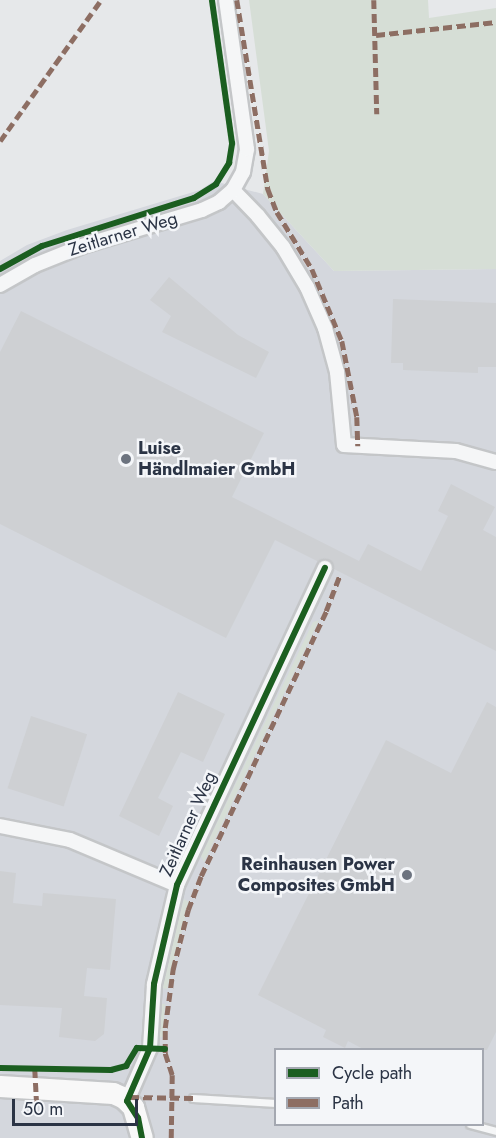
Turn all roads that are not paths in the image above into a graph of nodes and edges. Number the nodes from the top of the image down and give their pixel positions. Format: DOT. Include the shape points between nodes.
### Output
graph roads {
  1 [pos="226,0"];
  2 [pos="233,190"];
  3 [pos="0,285"];
  4 [pos="496,462"];
  5 [pos="325,568"];
  6 [pos="0,826"];
  7 [pos="177,885"];
  8 [pos="0,1086"];
  9 [pos="193,1098"];
  10 [pos="127,1101"];
  11 [pos="274,1103"];
  12 [pos="474,1126"];
  13 [pos="496,1131"];
  14 [pos="142,1138"];
  1 -- 2 [label="street" via="247,149 243,172"];
  2 -- 3 [label="street, Zeitlarner Weg" via="202,210 74,249"];
  2 -- 4 [label="street" via="283,247 311,297 337,372 344,445 456,451"];
  5 -- 7 [label="street, Zeitlarner Weg"];
  6 -- 7 [label="street" via="70,840"];
  7 -- 10 [label="street, Zeitlarner Weg" via="156,975 150,1048"];
  8 -- 10 [label="main road" via="113,1093"];
  9 -- 11 [label="lane"];
  10 -- 14 [label="main road" via="138,1118"];
  12 -- 13 [label="lane"];
}
